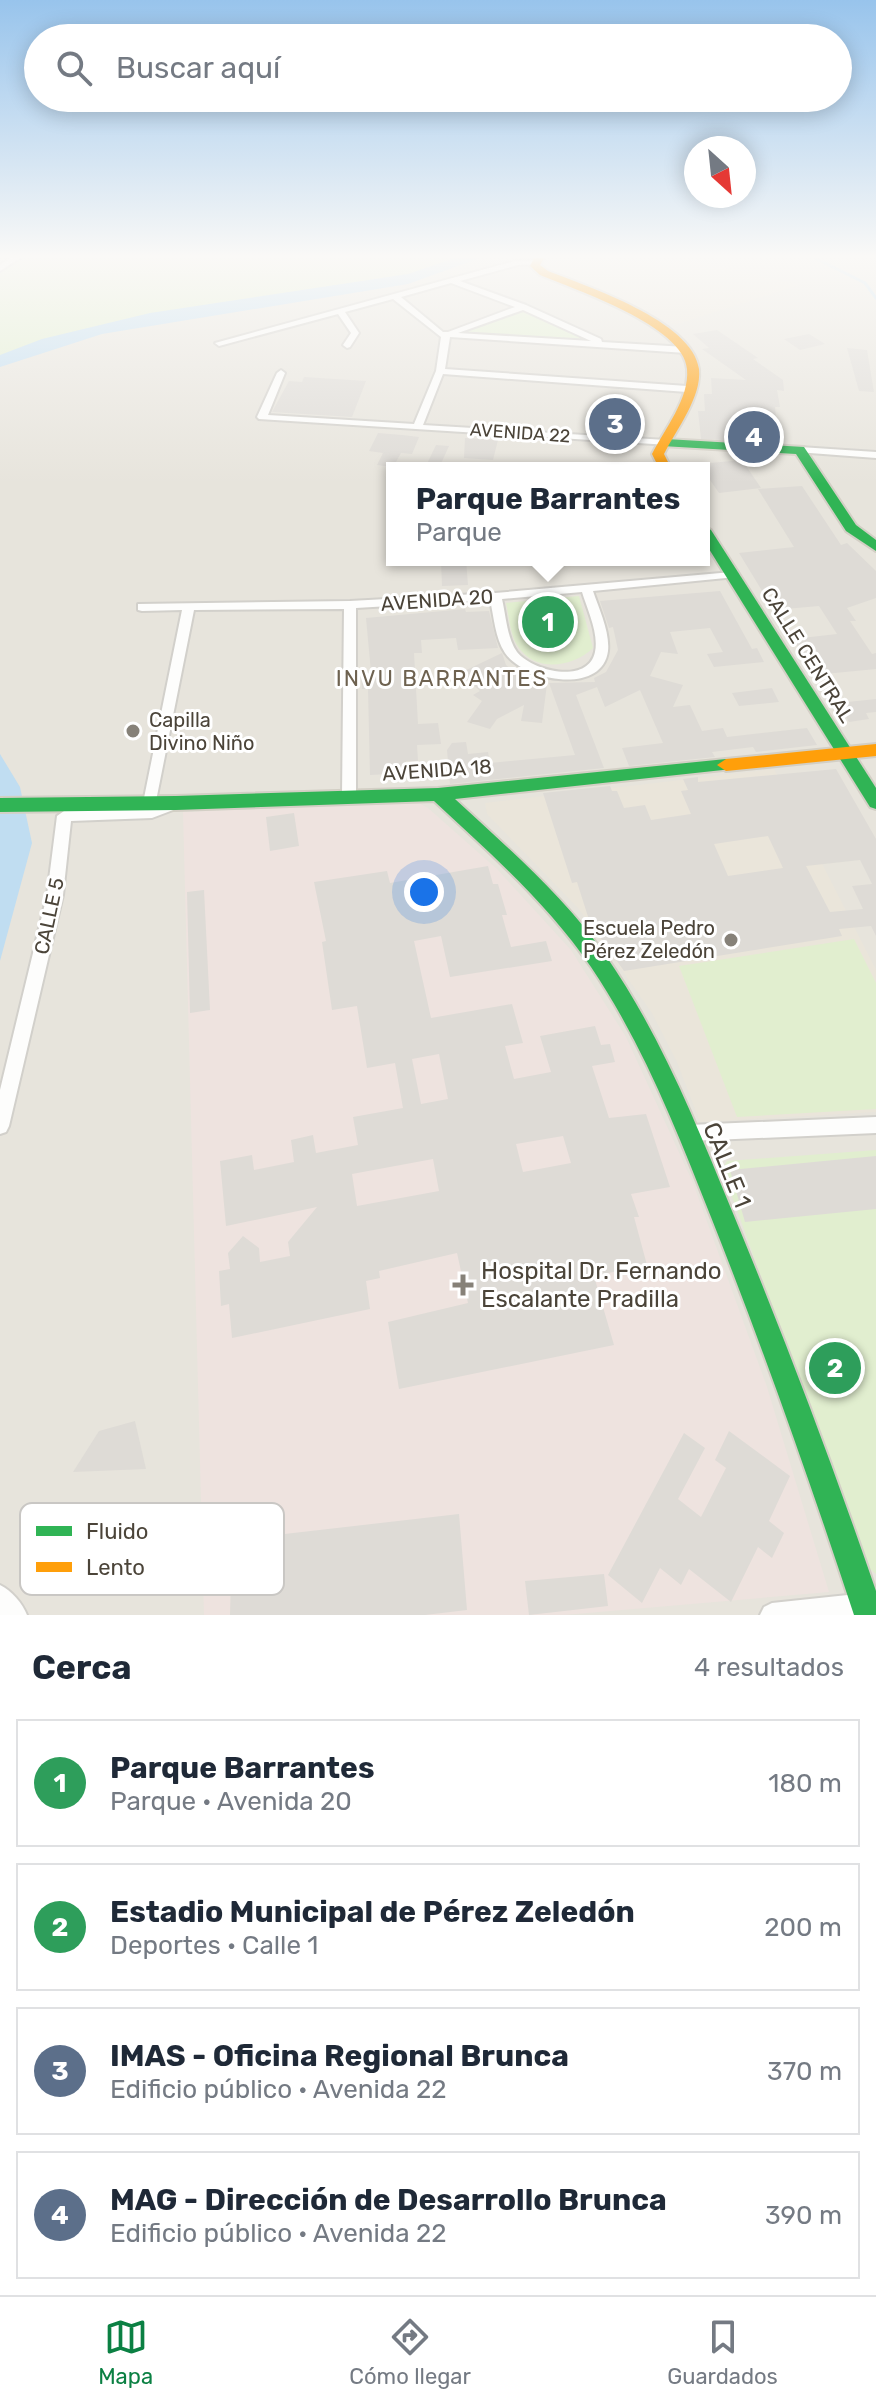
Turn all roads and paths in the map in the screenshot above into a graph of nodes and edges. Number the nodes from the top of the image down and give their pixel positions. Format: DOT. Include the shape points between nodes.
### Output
graph roads {
  1 [pos="254,333"];
  2 [pos="355,333"];
  3 [pos="440,333"];
  4 [pos="580,333"];
  5 [pos="667,333"];
  6 [pos="446,334"];
  7 [pos="219,343"];
  8 [pos="347,345"];
  9 [pos="605,345"];
  10 [pos="686,350"];
  11 [pos="440,371"];
  12 [pos="281,373"];
  13 [pos="687,389"];
  14 [pos="418,426"];
  15 [pos="666,443"];
  16 [pos="800,450"];
  17 [pos="876,455"];
  18 [pos="662,462"];
  19 [pos="710,540"];
  20 [pos="876,547"];
  21 [pos="732,575"];
  22 [pos="587,589"];
  23 [pos="495,596"];
  24 [pos="350,605"];
  25 [pos="189,606"];
  26 [pos="142,607"];
  27 [pos="876,750"];
  28 [pos="844,754"];
  29 [pos="438,794"];
  30 [pos="349,796"];
  31 [pos="876,802"];
  32 [pos="150,803"];
  33 [pos="176,803"];
  34 [pos="0,805"];
  35 [pos="876,1125"];
  36 [pos="0,1126"];
  37 [pos="689,1133"];
  38 [pos="0,1597"];
  39 [pos="870,1608"];
  40 [pos="15,1615"];
  41 [pos="772,1615"];
  1 -- 7 [label="street"];
  2 -- 8 [label="street"];
  3 -- 6 [label="street"];
  4 -- 9 [label="street"];
  5 -- 10 [label="main road"];
  6 -- 9 [label="street"];
  6 -- 11 [label="street"];
  9 -- 10 [label="street"];
  10 -- 13 [label="main road" via="695,369"];
  11 -- 13 [label="street"];
  11 -- 14 [label="street"];
  12 -- 14 [label="street, AVENIDA 22" via="262,417"];
  13 -- 15 [label="main road"];
  14 -- 15 [label="street, AVENIDA 22"];
  15 -- 16 [label="main road, AVENIDA 22"];
  15 -- 18 [label="main road" via="658,454"];
  16 -- 17 [label="street, AVENIDA 22"];
  16 -- 20 [label="main road" via="851,528"];
  19 -- 21 [label="main road, CALLE CENTRAL"];
  21 -- 22 [label="street, AVENIDA 20"];
  21 -- 28 [label="main road, CALLE CENTRAL"];
  22 -- 23 [label="street, AVENIDA 20"];
  22 -- 23 [label="street" via="601,654 592,667 572,675 545,675 522,666 509,649"];
  23 -- 24 [label="street, AVENIDA 20"];
  24 -- 25 [label="street, AVENIDA 20"];
  24 -- 30 [label="street"];
  25 -- 26 [label="street, AVENIDA 20"];
  25 -- 32 [label="street"];
  27 -- 28 [label="main road, AVENIDA 18"];
  28 -- 29 [label="main road, AVENIDA 18"];
  28 -- 31 [label="main road, CALLE CENTRAL"];
  29 -- 30 [label="main road, AVENIDA 18"];
  29 -- 37 [label="main road, CALLE 1" via="574,930 599,962 645,1037"];
  30 -- 33 [label="main road, AVENIDA 18"];
  32 -- 33 [label="main road, AVENIDA 18"];
  32 -- 34 [label="main road, AVENIDA 18"];
  33 -- 36 [label="street, CALLE 5" via="152,813 64,816 55,895"];
  35 -- 37 [label="street"];
  37 -- 39 [label="main road, CALLE 1"];
  38 -- 40 [label="street"];
  39 -- 41 [label="street"];
}
